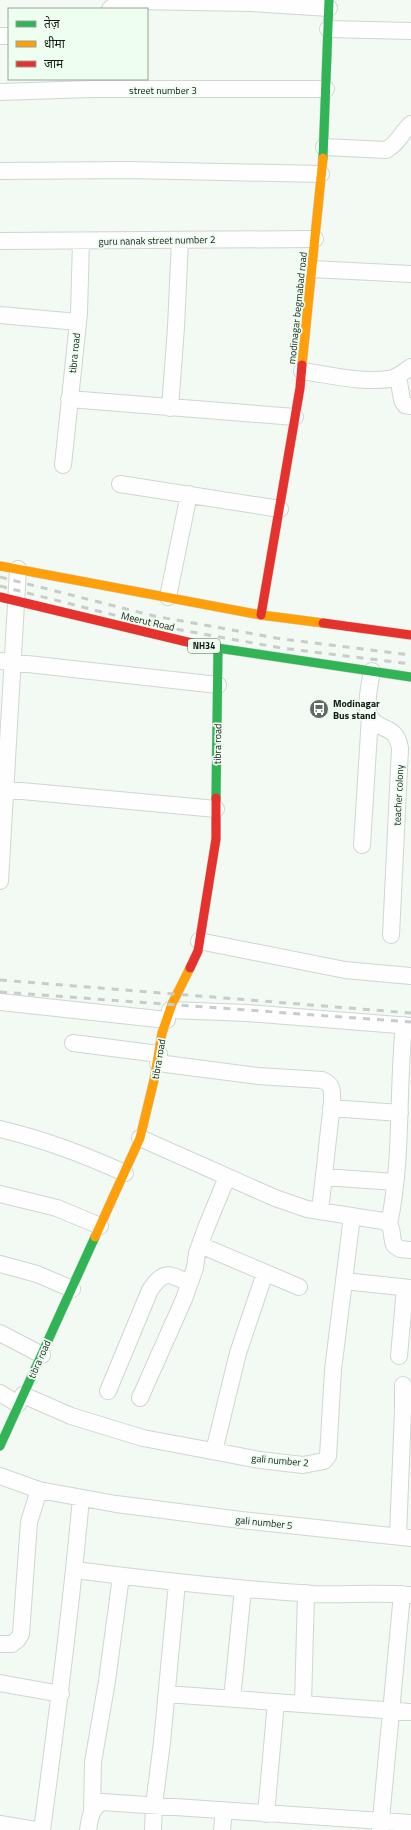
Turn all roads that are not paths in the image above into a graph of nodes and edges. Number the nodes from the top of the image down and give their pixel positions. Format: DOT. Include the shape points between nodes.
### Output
graph roads {
  1 [pos="172,1"];
  2 [pos="257,2"];
  3 [pos="329,4"];
  4 [pos="111,8"];
  5 [pos="328,29"];
  6 [pos="411,31"];
  7 [pos="326,89"];
  8 [pos="0,92"];
  9 [pos="411,124"];
  10 [pos="324,147"];
  11 [pos="0,171"];
  12 [pos="321,174"];
  13 [pos="315,239"];
  14 [pos="180,240"];
  15 [pos="0,241"];
  16 [pos="81,241"];
  17 [pos="312,269"];
  18 [pos="411,274"];
  19 [pos="0,315"];
  20 [pos="78,322"];
  21 [pos="302,371"];
  22 [pos="405,371"];
  23 [pos="69,399"];
  24 [pos="411,406"];
  25 [pos="170,408"];
  26 [pos="295,417"];
  27 [pos="63,465"];
  28 [pos="120,484"];
  29 [pos="189,494"];
  30 [pos="280,509"];
  31 [pos="0,566"];
  32 [pos="18,569"];
  33 [pos="0,597"];
  34 [pos="168,598"];
  35 [pos="17,601"];
  36 [pos="262,615"];
  37 [pos="411,636"];
  38 [pos="218,649"];
  39 [pos="7,662"];
  40 [pos="372,671"];
  41 [pos="411,677"];
  42 [pos="218,684"];
  43 [pos="370,716"];
  44 [pos="3,790"];
  45 [pos="216,809"];
  46 [pos="362,845"];
  47 [pos="0,881"];
  48 [pos="391,935"];
  49 [pos="199,942"];
  50 [pos="411,976"];
  51 [pos="0,1002"];
  52 [pos="169,1015"];
  53 [pos="407,1025"];
  54 [pos="73,1043"];
  55 [pos="158,1059"];
  56 [pos="331,1108"];
  57 [pos="400,1113"];
  58 [pos="0,1129"];
  59 [pos="140,1138"];
  60 [pos="125,1173"];
  61 [pos="227,1177"];
  62 [pos="324,1177"];
  63 [pos="395,1182"];
  64 [pos="0,1194"];
  65 [pos="320,1211"];
  66 [pos="352,1216"];
  67 [pos="389,1224"];
  68 [pos="100,1226"];
  69 [pos="200,1245"];
  70 [pos="411,1250"];
  71 [pos="0,1264"];
  72 [pos="265,1273"];
  73 [pos="344,1281"];
  74 [pos="190,1283"];
  75 [pos="299,1287"];
  76 [pos="408,1288"];
  77 [pos="72,1289"];
  78 [pos="0,1333"];
  79 [pos="42,1355"];
  80 [pos="399,1356"];
  81 [pos="403,1385"];
  82 [pos="108,1391"];
  83 [pos="0,1393"];
  84 [pos="140,1398"];
  85 [pos="20,1400"];
  86 [pos="0,1446"];
  87 [pos="214,1451"];
  88 [pos="0,1476"];
  89 [pos="39,1490"];
  90 [pos="81,1498"];
  91 [pos="404,1537"];
  92 [pos="75,1570"];
  93 [pos="121,1576"];
  94 [pos="177,1583"];
  95 [pos="243,1588"];
  96 [pos="306,1593"];
  97 [pos="407,1594"];
  98 [pos="0,1644"];
  99 [pos="0,1683"];
  100 [pos="61,1694"];
  101 [pos="167,1694"];
  102 [pos="232,1699"];
  103 [pos="276,1702"];
  104 [pos="303,1704"];
  105 [pos="392,1710"];
  106 [pos="411,1712"];
  107 [pos="154,1805"];
  108 [pos="224,1811"];
  109 [pos="92,1812"];
  110 [pos="266,1814"];
  111 [pos="289,1823"];
  112 [pos="411,1823"];
  113 [pos="381,1825"];
  114 [pos="6,1827"];
  115 [pos="36,1830"];
  116 [pos="42,1830"];
  117 [pos="88,1830"];
  118 [pos="153,1830"];
  119 [pos="222,1830"];
  1 -- 2 [label="street"];
  1 -- 4 [label="street" via="134,1 117,3"];
  2 -- 3 [label="street"];
  3 -- 5 [label="main road, modinagar begmabad road"];
  5 -- 6 [label="street"];
  5 -- 7 [label="main road, modinagar begmabad road"];
  7 -- 8 [label="street, street number 3" via="91,89"];
  7 -- 10 [label="main road, modinagar begmabad road"];
  9 -- 10 [label="street" via="394,146 386,150"];
  10 -- 12 [label="main road, modinagar begmabad road"];
  11 -- 12 [label="street" via="130,170"];
  12 -- 13 [label="main road, modinagar begmabad road"];
  13 -- 14 [label="street, guru nanak street number 2"];
  13 -- 17 [label="main road, modinagar begmabad road"];
  14 -- 16 [label="street, guru nanak street number 2"];
  14 -- 25 [label="street"];
  15 -- 16 [label="street, guru nanak street number 2"];
  16 -- 20 [label="street, tibra road"];
  17 -- 18 [label="street"];
  17 -- 21 [label="main road, modinagar begmabad road"];
  19 -- 20 [label="street"];
  20 -- 23 [label="street, tibra road"];
  21 -- 22 [label="street" via="390,379"];
  21 -- 26 [label="main road, modinagar begmabad road"];
  22 -- 24 [label="street" via="402,400"];
  23 -- 25 [label="street"];
  23 -- 27 [label="street, tibra road"];
  25 -- 26 [label="street"];
  26 -- 30 [label="main road, modinagar begmabad road"];
  28 -- 29 [label="street"];
  29 -- 30 [label="street"];
  29 -- 34 [label="street"];
  30 -- 36 [label="main road, modinagar begmabad road"];
  31 -- 32 [label="main road"];
  32 -- 34 [label="main road"];
  32 -- 35 [label="street"];
  33 -- 35 [label="main road, Meerut Road / NH34"];
  34 -- 36 [label="main road"];
  35 -- 38 [label="main road, Meerut Road / NH34"];
  35 -- 39 [label="street"];
  36 -- 37 [label="main road"];
  38 -- 40 [label="main road, Meerut Road / NH34"];
  38 -- 42 [label="main road, tibra road"];
  39 -- 42 [label="street"];
  39 -- 44 [label="street"];
  40 -- 41 [label="main road, Meerut Road / NH34"];
  40 -- 43 [label="street" via="368,702"];
  42 -- 45 [label="main road, tibra road"];
  43 -- 46 [label="street"];
  43 -- 48 [label="street, teacher colony" via="374,722 394,733 400,748"];
  44 -- 45 [label="street"];
  44 -- 47 [label="street"];
  45 -- 49 [label="main road, tibra road" via="216,839"];
  49 -- 50 [label="street" via="345,970"];
  49 -- 52 [label="main road, tibra road" via="198,951"];
  51 -- 52 [label="street"];
  52 -- 53 [label="street" via="247,1013"];
  52 -- 55 [label="main road, tibra road" via="162,1033"];
  53 -- 57 [label="street"];
  54 -- 55 [label="street"];
  55 -- 56 [label="street" via="258,1076 322,1080 328,1083 332,1090"];
  55 -- 59 [label="main road, tibra road"];
  56 -- 57 [label="street"];
  56 -- 62 [label="street"];
  57 -- 63 [label="street"];
  58 -- 60 [label="street" via="79,1152"];
  59 -- 60 [label="main road, tibra road"];
  59 -- 61 [label="street"];
  60 -- 68 [label="main road, tibra road"];
  61 -- 65 [label="street" via="275,1198"];
  61 -- 69 [label="street"];
  62 -- 63 [label="street"];
  62 -- 65 [label="street"];
  63 -- 67 [label="street"];
  64 -- 68 [label="street" via="57,1208"];
  65 -- 66 [label="street"];
  66 -- 67 [label="street"];
  66 -- 73 [label="street, gali number 2"];
  67 -- 70 [label="street" via="394,1245 400,1249"];
  68 -- 77 [label="main road, tibra road"];
  69 -- 72 [label="street"];
  69 -- 74 [label="street"];
  71 -- 77 [label="street" via="37,1274"];
  72 -- 75 [label="street"];
  72 -- 87 [label="street" via="238,1353"];
  73 -- 76 [label="street"];
  73 -- 87 [label="street, gali number 2" via="333,1370 328,1456 317,1463 303,1465"];
  74 -- 82 [label="street" via="165,1274 158,1279 150,1290"];
  74 -- 84 [label="street"];
  76 -- 80 [label="street"];
  77 -- 79 [label="main road, tibra road"];
  78 -- 79 [label="street"];
  79 -- 85 [label="main road, tibra road"];
  81 -- 91 [label="street"];
  83 -- 85 [label="street, gali number 2"];
  85 -- 86 [label="main road, tibra road"];
  85 -- 87 [label="street, gali number 2" via="143,1438"];
  88 -- 89 [label="street, gali number 5"];
  89 -- 90 [label="street, gali number 5"];
  89 -- 98 [label="street" via="29,1522 21,1634 12,1644"];
  90 -- 91 [label="street, gali number 5"];
  90 -- 92 [label="street"];
  92 -- 93 [label="street"];
  92 -- 100 [label="street"];
  93 -- 94 [label="street"];
  93 -- 109 [label="street" via="93,1762"];
  94 -- 95 [label="street"];
  94 -- 101 [label="street"];
  95 -- 96 [label="street"];
  95 -- 102 [label="street"];
  96 -- 97 [label="street"];
  96 -- 104 [label="street"];
  97 -- 105 [label="street"];
  99 -- 100 [label="street"];
  100 -- 116 [label="street"];
  101 -- 102 [label="street"];
  101 -- 107 [label="street"];
  102 -- 103 [label="street"];
  103 -- 104 [label="street"];
  103 -- 110 [label="street"];
  104 -- 105 [label="street"];
  105 -- 106 [label="street"];
  105 -- 113 [label="street"];
  107 -- 108 [label="street"];
  107 -- 109 [label="street" via="102,1802"];
  107 -- 118 [label="street"];
  108 -- 110 [label="street"];
  108 -- 119 [label="street"];
  109 -- 117 [label="street"];
  110 -- 111 [label="street"];
  111 -- 113 [label="street"];
  112 -- 113 [label="street"];
  114 -- 115 [label="street"];
}
